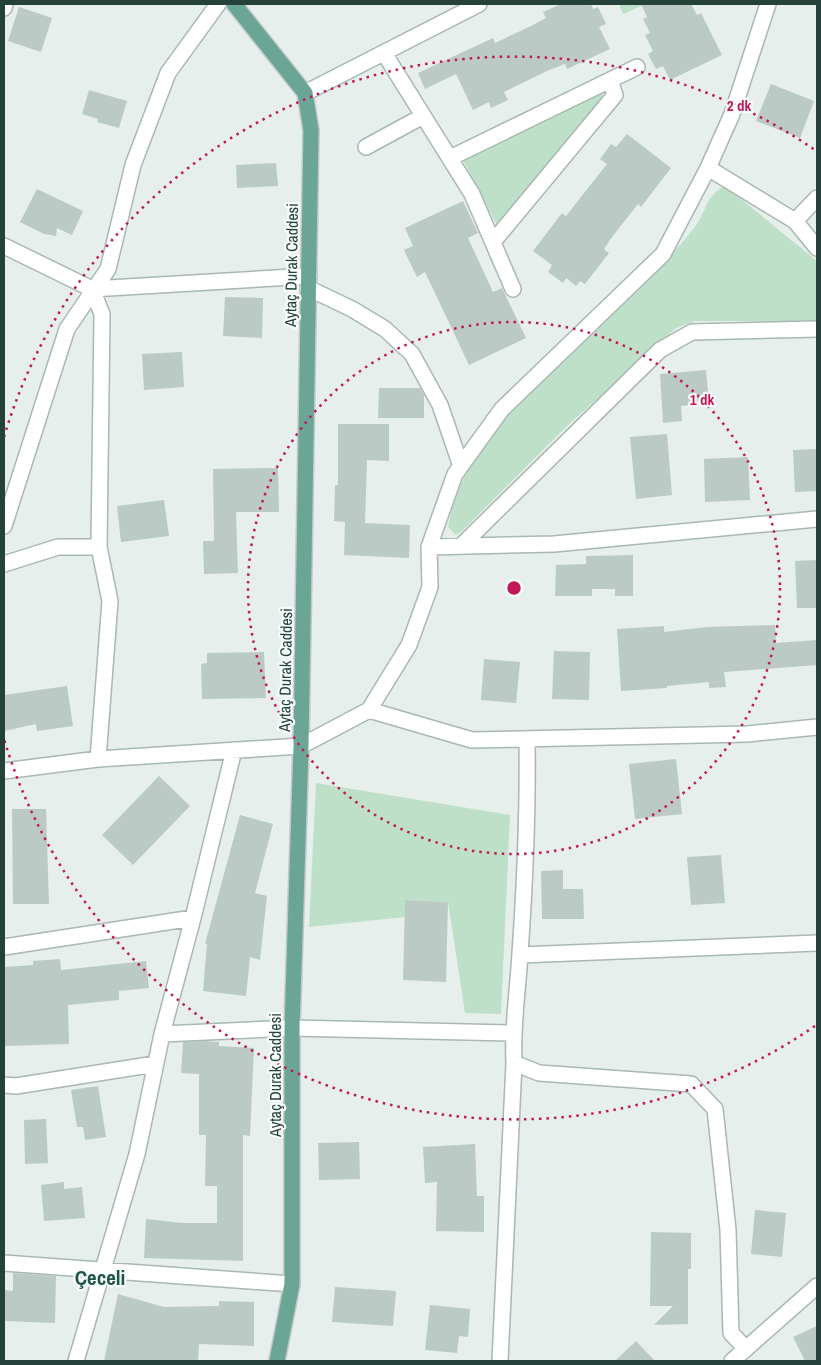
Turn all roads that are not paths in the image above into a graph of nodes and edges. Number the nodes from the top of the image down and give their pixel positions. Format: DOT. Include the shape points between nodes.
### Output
graph roads {
  1 [pos="5,4"];
  2 [pos="218,4"];
  3 [pos="234,4"];
  4 [pos="479,4"];
  5 [pos="768,4"];
  6 [pos="4,8"];
  7 [pos="384,52"];
  8 [pos="637,67"];
  9 [pos="610,80"];
  10 [pos="305,92"];
  11 [pos="424,116"];
  12 [pos="366,147"];
  13 [pos="450,158"];
  14 [pos="708,168"];
  15 [pos="817,198"];
  16 [pos="795,221"];
  17 [pos="493,242"];
  18 [pos="4,246"];
  19 [pos="817,248"];
  20 [pos="309,282"];
  21 [pos="92,289"];
  22 [pos="513,289"];
  23 [pos="817,329"];
  24 [pos="461,466"];
  25 [pos="817,519"];
  26 [pos="4,526"];
  27 [pos="461,546"];
  28 [pos="99,547"];
  29 [pos="429,547"];
  30 [pos="4,564"];
  31 [pos="370,710"];
  32 [pos="817,727"];
  33 [pos="527,739"];
  34 [pos="301,746"];
  35 [pos="234,750"];
  36 [pos="98,759"];
  37 [pos="4,771"];
  38 [pos="194,918"];
  39 [pos="817,943"];
  40 [pos="4,947"];
  41 [pos="520,955"];
  42 [pos="292,1028"];
  43 [pos="512,1032"];
  44 [pos="162,1034"];
  45 [pos="514,1063"];
  46 [pos="155,1064"];
  47 [pos="4,1085"];
  48 [pos="4,1263"];
  49 [pos="103,1272"];
  50 [pos="292,1284"];
  51 [pos="817,1286"];
  52 [pos="746,1349"];
  53 [pos="76,1361"];
  54 [pos="277,1361"];
  55 [pos="500,1361"];
  56 [pos="732,1361"];
  1 -- 6 [label="street"];
  2 -- 21 [label="street" via="168,73 133,165 108,269"];
  3 -- 10 [label="main road, Aytaç Durak Caddesi"];
  4 -- 7 [label="street"];
  5 -- 14 [label="street" via="732,114"];
  7 -- 10 [label="street"];
  7 -- 11 [label="street"];
  8 -- 9 [label="street"];
  9 -- 13 [label="street"];
  9 -- 17 [label="street" via="615,95"];
  10 -- 20 [label="main road, Aytaç Durak Caddesi" via="311,130"];
  11 -- 12 [label="street"];
  11 -- 13 [label="street"];
  13 -- 17 [label="street" via="472,194"];
  14 -- 16 [label="street"];
  14 -- 24 [label="street" via="663,254 502,409"];
  15 -- 16 [label="street"];
  16 -- 19 [label="street"];
  17 -- 22 [label="street"];
  18 -- 21 [label="street"];
  20 -- 21 [label="street"];
  20 -- 24 [label="street" via="385,329 412,354 440,405"];
  20 -- 34 [label="main road, Aytaç Durak Caddesi"];
  21 -- 26 [label="street" via="67,329"];
  21 -- 28 [label="street" via="102,314"];
  23 -- 27 [label="street" via="692,332 660,350"];
  24 -- 29 [label="street" via="455,474"];
  25 -- 27 [label="street" via="554,544"];
  27 -- 29 [label="street"];
  28 -- 30 [label="street" via="58,547"];
  28 -- 36 [label="street" via="110,601"];
  29 -- 31 [label="street" via="430,587 409,645"];
  31 -- 33 [label="street" via="472,740"];
  31 -- 34 [label="street"];
  32 -- 33 [label="street" via="746,734"];
  33 -- 41 [label="street" via="528,804"];
  34 -- 35 [label="street"];
  34 -- 42 [label="main road, Aytaç Durak Caddesi"];
  35 -- 36 [label="street"];
  35 -- 38 [label="street"];
  36 -- 37 [label="street"];
  38 -- 40 [label="street"];
  38 -- 44 [label="street"];
  39 -- 41 [label="street"];
  41 -- 43 [label="street"];
  42 -- 43 [label="street"];
  42 -- 44 [label="street"];
  42 -- 50 [label="main road, Aytaç Durak Caddesi"];
  43 -- 45 [label="street"];
  44 -- 46 [label="street"];
  45 -- 52 [label="street" via="539,1073 691,1084 715,1109 728,1230 731,1333"];
  45 -- 55 [label="street"];
  46 -- 47 [label="street" via="16,1086"];
  46 -- 49 [label="street" via="137,1154"];
  48 -- 49 [label="street"];
  49 -- 50 [label="street"];
  49 -- 53 [label="street"];
  50 -- 54 [label="main road, Aytaç Durak Caddesi"];
  51 -- 52 [label="street"];
  52 -- 56 [label="street"];
}
